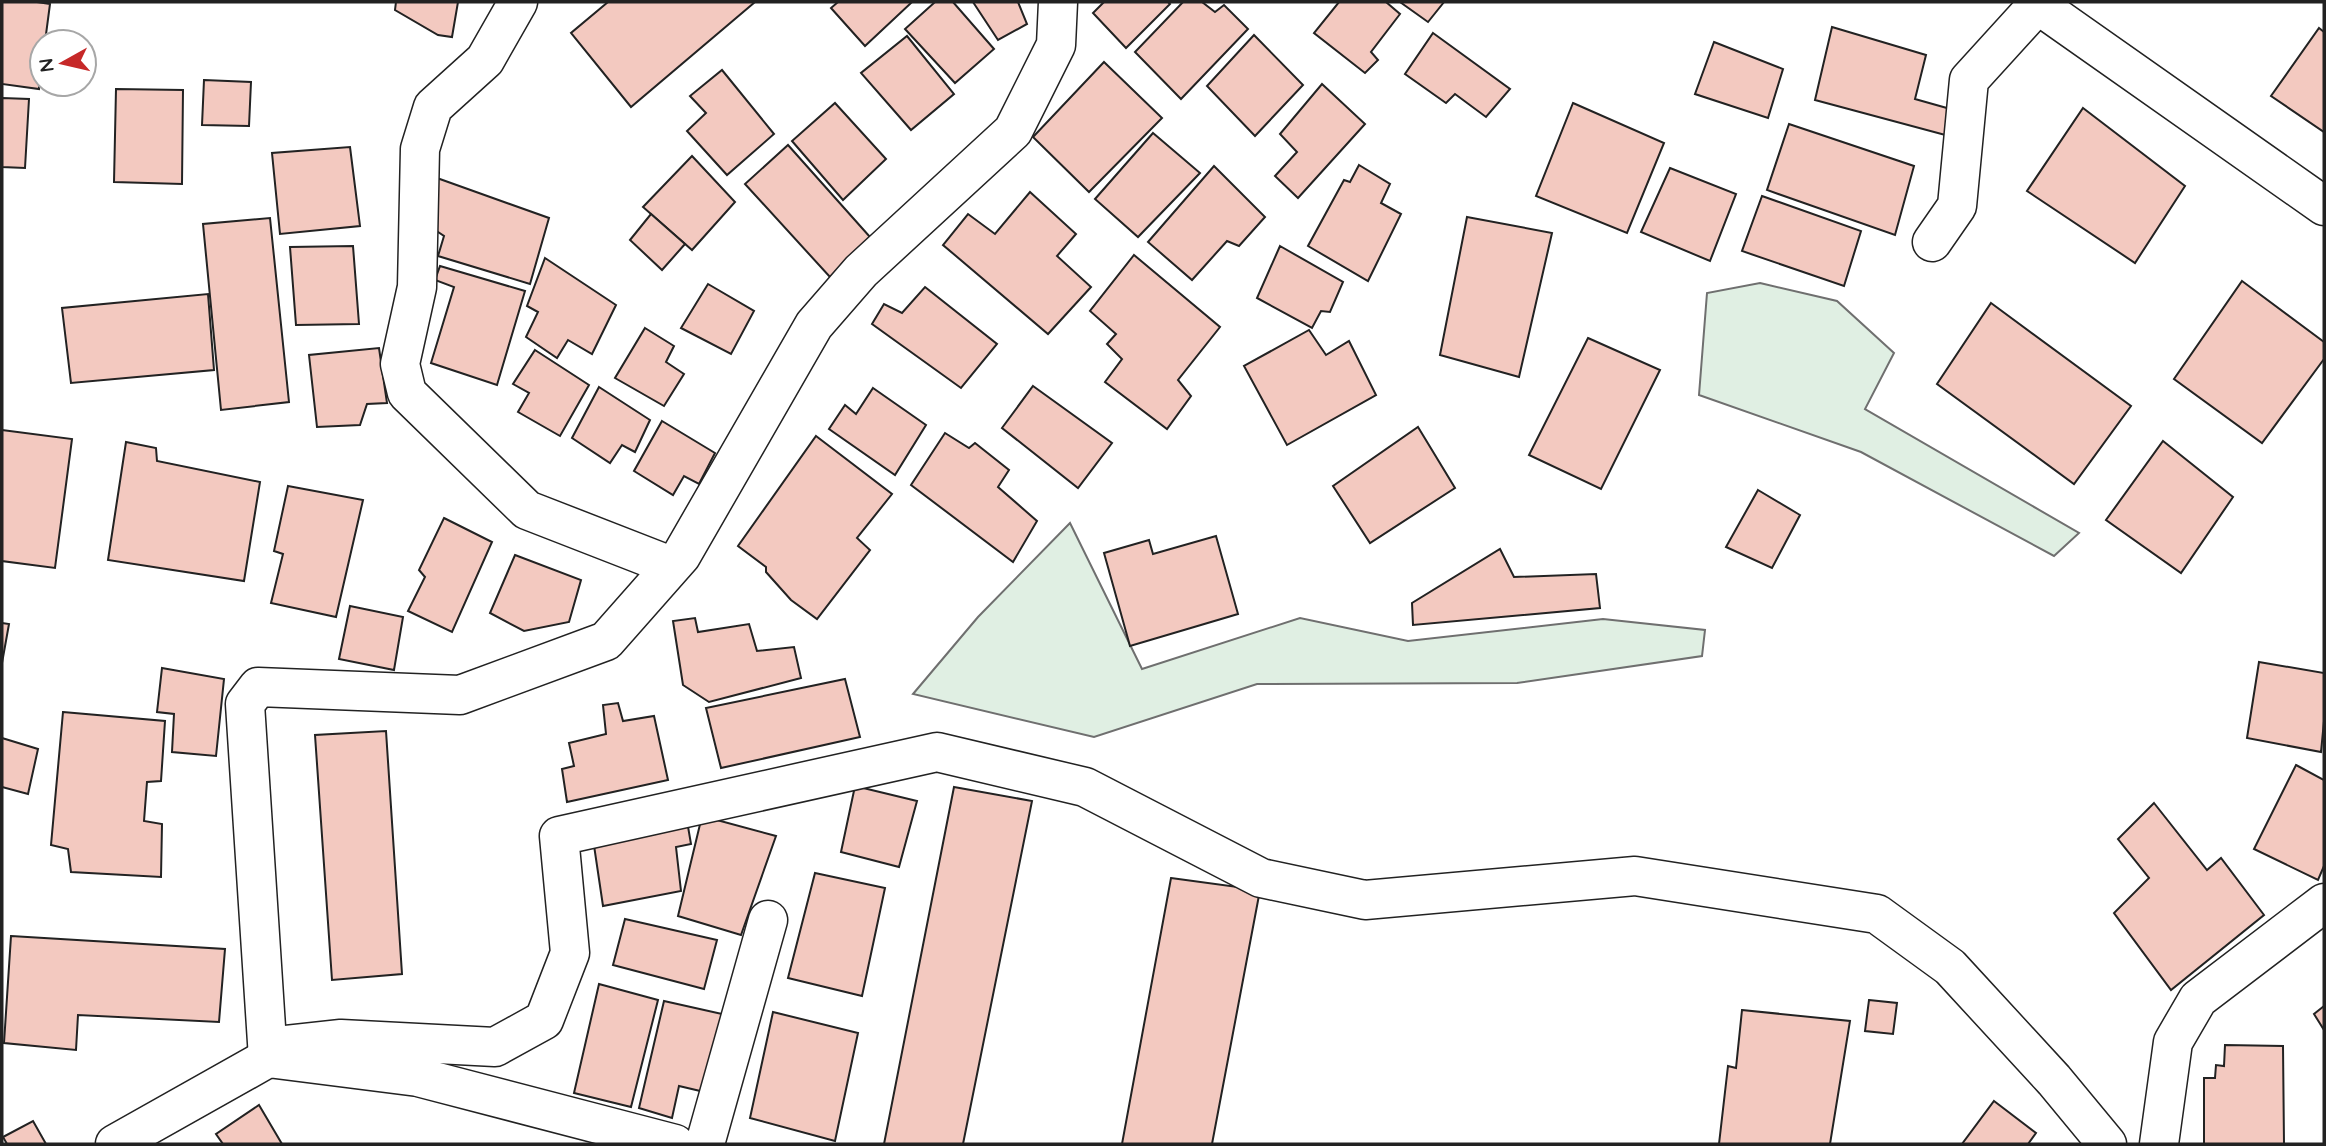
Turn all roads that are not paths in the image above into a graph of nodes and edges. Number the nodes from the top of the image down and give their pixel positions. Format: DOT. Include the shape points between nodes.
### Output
graph roads {
  1 [pos="518,2"];
  2 [pos="1058,2"];
  3 [pos="2038,3"];
  4 [pos="2324,206"];
  5 [pos="1932,242"];
  6 [pos="671,566"];
  7 [pos="2324,902"];
  8 [pos="768,920"];
  9 [pos="268,1052"];
  10 [pos="115,1144"];
  11 [pos="675,1144"];
  12 [pos="705,1144"];
  13 [pos="2107,1144"];
  14 [pos="2159,1144"];
  1 -- 6 [label="street" via="485,60 433,107 420,149 417,287 400,364 407,393 527,510"];
  2 -- 6 [label="street" via="1056,45 1013,131 861,271 814,325"];
  3 -- 4 [label="street"];
  3 -- 5 [label="street" via="1969,80 1957,206"];
  6 -- 9 [label="street" via="606,640 460,695 258,687 245,704"];
  7 -- 14 [label="street" via="2198,999 2173,1042"];
  8 -- 12 [label="street"];
  9 -- 10 [label="street"];
  9 -- 11 [label="street" via="418,1077"];
  9 -- 13 [label="street" via="341,1039 495,1047 544,1020 570,953 559,836 937,752 1085,787 1261,878 1365,900 1635,876 1877,914 1950,967"];
}
